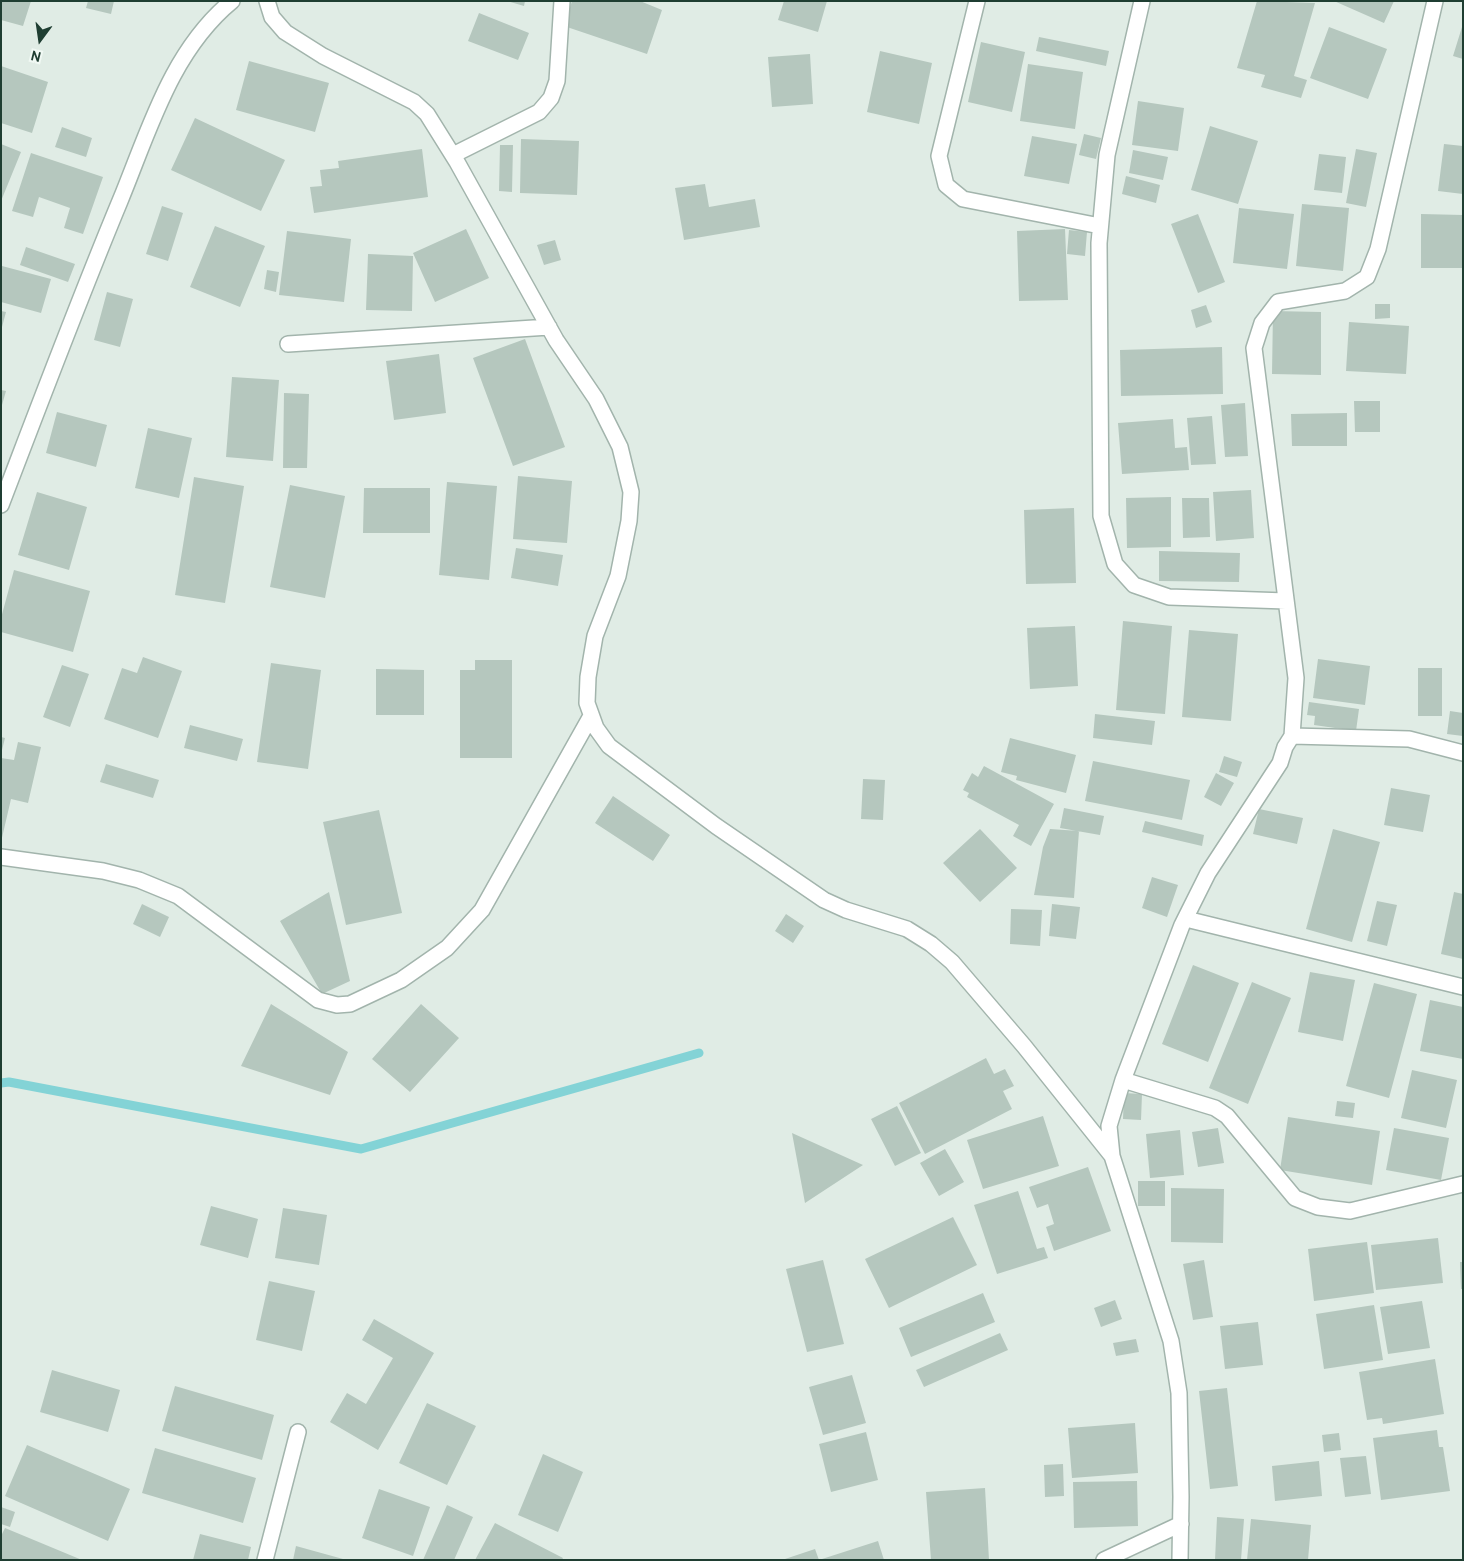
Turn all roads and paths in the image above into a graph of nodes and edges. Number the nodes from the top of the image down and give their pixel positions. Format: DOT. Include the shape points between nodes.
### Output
graph roads {
  1 [pos="232,1"];
  2 [pos="267,1"];
  3 [pos="562,1"];
  4 [pos="977,1"];
  5 [pos="1142,1"];
  6 [pos="1435,1"];
  7 [pos="453,155"];
  8 [pos="1100,226"];
  9 [pos="549,327"];
  10 [pos="288,344"];
  11 [pos="1,505"];
  12 [pos="1286,601"];
  13 [pos="591,716"];
  14 [pos="1292,736"];
  15 [pos="1463,754"];
  16 [pos="1,857"];
  17 [pos="1186,919"];
  18 [pos="1463,987"];
  19 [pos="1123,1080"];
  20 [pos="1112,1156"];
  21 [pos="1463,1184"];
  22 [pos="298,1432"];
  23 [pos="1181,1524"];
  24 [pos="265,1560"];
  25 [pos="1104,1560"];
  26 [pos="1180,1560"];
  1 -- 11 [label="street" via="199,35 161,96"];
  2 -- 7 [label="street" via="272,17 285,32 323,56 414,102 427,114"];
  3 -- 7 [label="street" via="557,81 552,98 539,112"];
  4 -- 8 [label="street" via="940,156 946,185 963,199"];
  5 -- 8 [label="street" via="1107,155"];
  6 -- 12 [label="street" via="1378,249 1367,277 1345,291 1278,302 1262,324 1254,348"];
  7 -- 9 [label="street"];
  8 -- 12 [label="street" via="1102,516 1115,564 1134,585 1169,597"];
  9 -- 10 [label="street"];
  9 -- 13 [label="street" via="596,399 620,447 631,492 630,521 618,576 595,636 588,677 587,703"];
  12 -- 14 [label="street" via="1296,678"];
  13 -- 16 [label="street" via="482,910 447,948 401,980 350,1004 337,1005 318,1000 178,896 139,880 103,871"];
  13 -- 20 [label="street" via="609,746 716,826 824,900 907,929 931,944 952,962 1024,1046"];
  14 -- 15 [label="street" via="1409,739"];
  14 -- 17 [label="street" via="1280,763 1208,873"];
  17 -- 18 [label="street"];
  17 -- 19 [label="street"];
  19 -- 20 [label="street" via="1109,1126"];
  19 -- 21 [label="street" via="1215,1108 1227,1116 1295,1198 1318,1208 1350,1211"];
  20 -- 23 [label="street" via="1171,1341 1179,1392"];
  22 -- 24 [label="street"];
  23 -- 25 [label="street"];
  23 -- 26 [label="street"];
}
